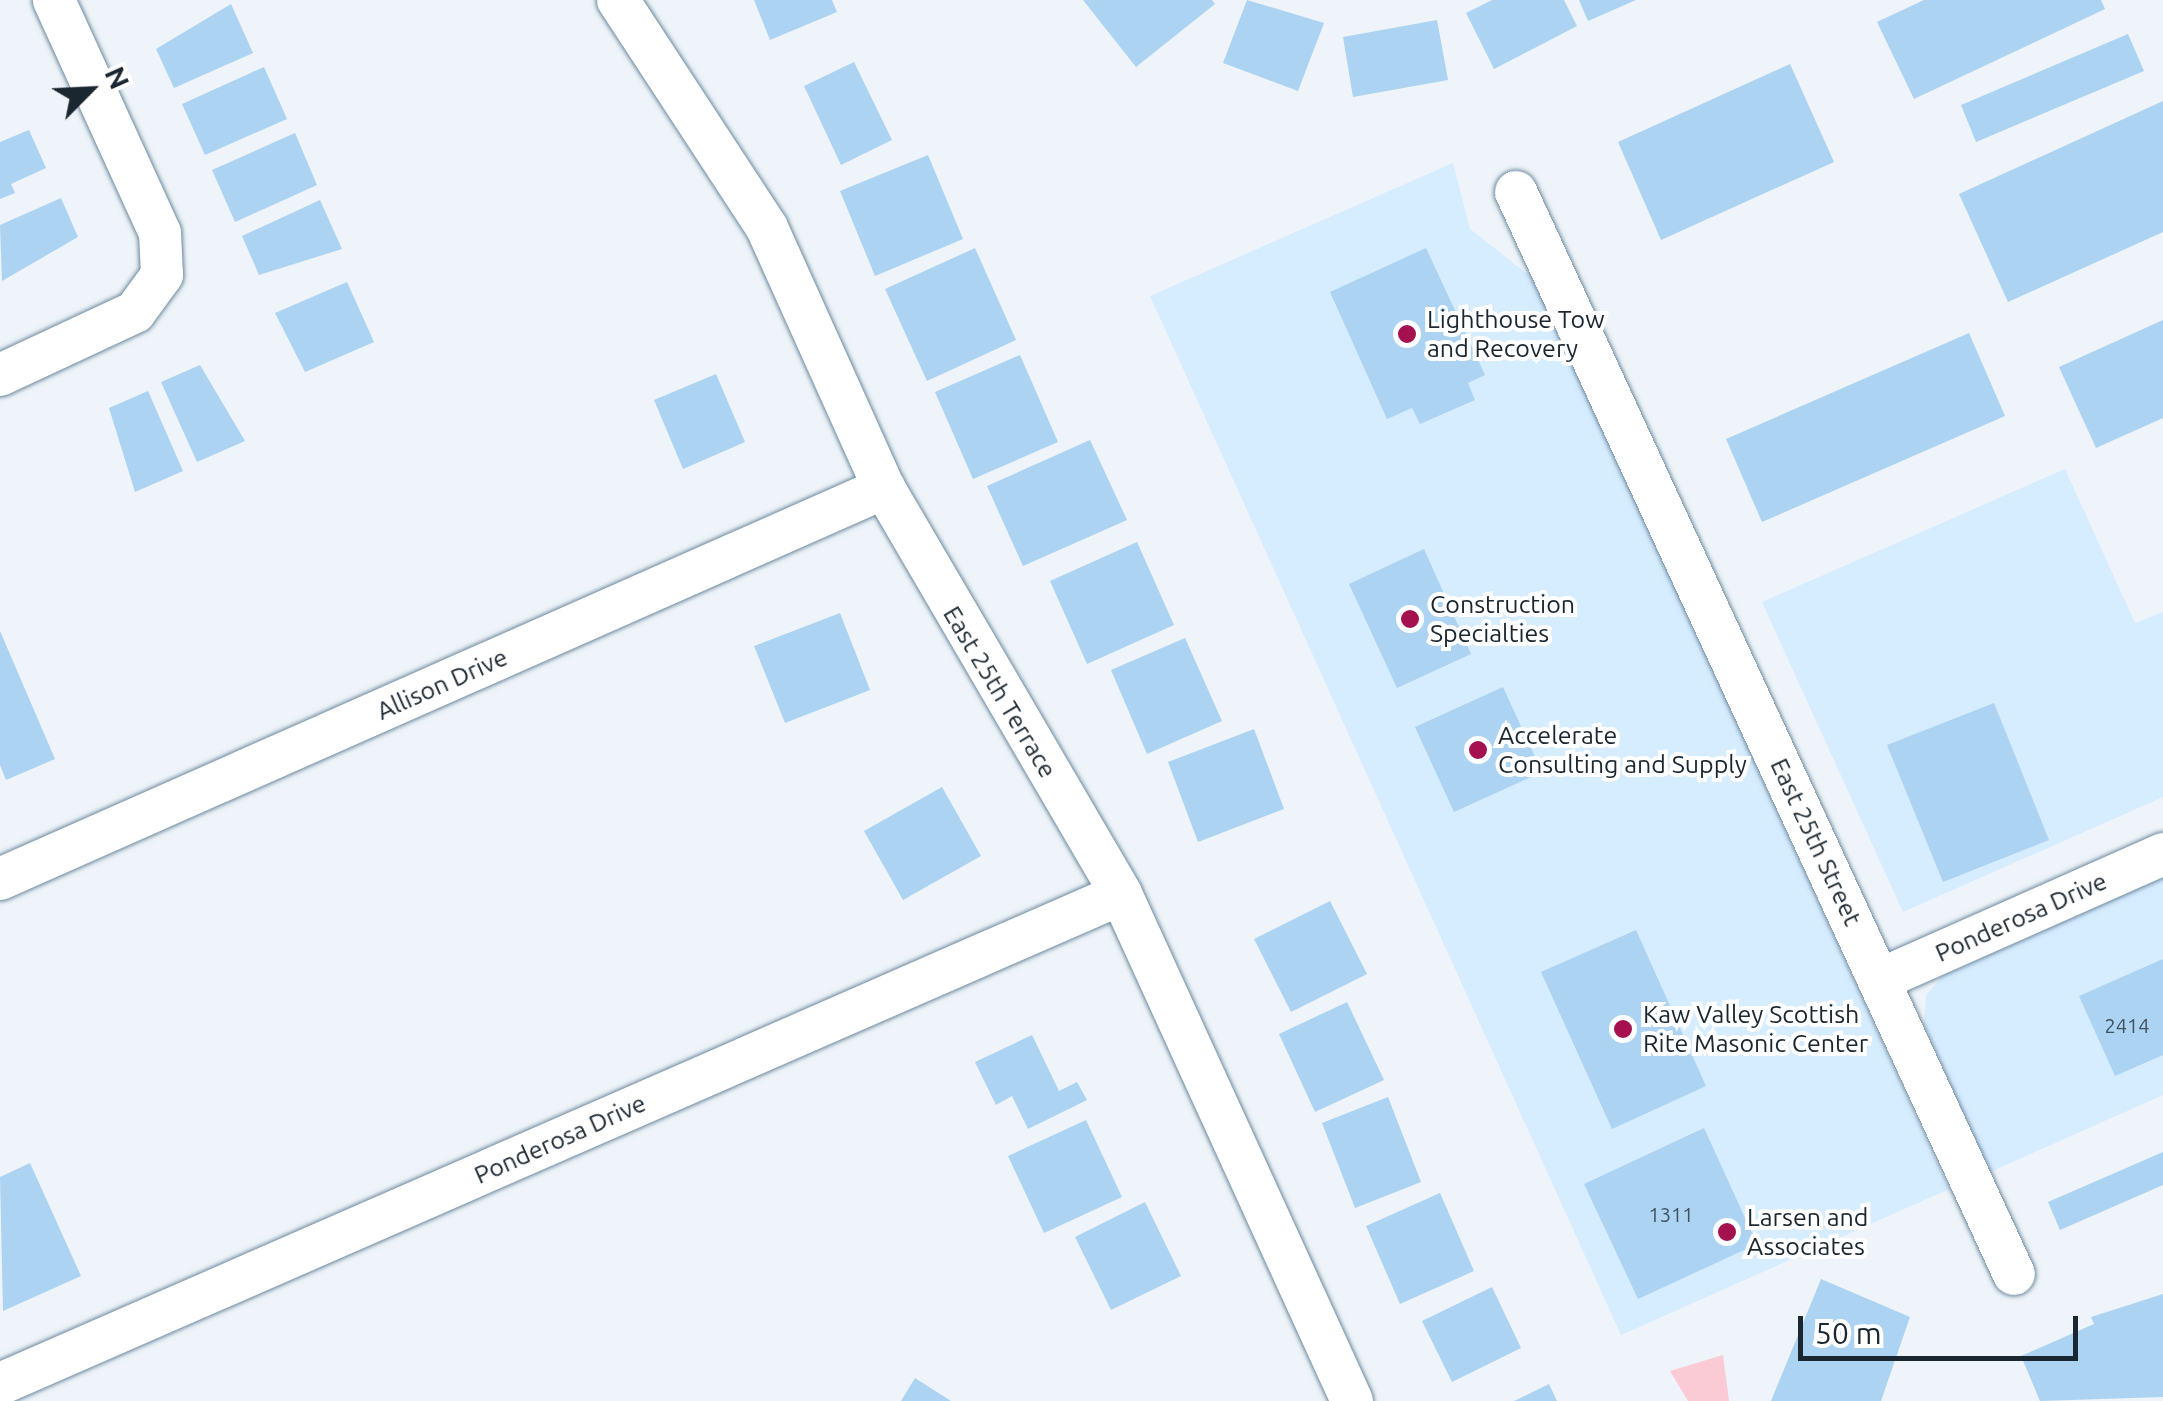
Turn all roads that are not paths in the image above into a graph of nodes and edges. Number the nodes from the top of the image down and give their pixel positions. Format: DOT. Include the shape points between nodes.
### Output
graph roads {
  1 [pos="54,0"];
  2 [pos="618,0"];
  3 [pos="1516,192"];
  4 [pos="0,375"];
  5 [pos="884,488"];
  6 [pos="2163,854"];
  7 [pos="0,879"];
  8 [pos="1120,894"];
  9 [pos="1879,980"];
  10 [pos="2014,1274"];
  11 [pos="0,1384"];
  12 [pos="1352,1401"];
  1 -- 4 [label="street" via="160,232 162,275 135,312"];
  2 -- 5 [label="street, East 25th Terrace" via="767,228"];
  3 -- 9 [label="street, East 25th Street"];
  5 -- 7 [label="street, Allison Drive"];
  5 -- 8 [label="street, East 25th Terrace"];
  6 -- 9 [label="street, Ponderosa Drive"];
  8 -- 11 [label="street, Ponderosa Drive"];
  8 -- 12 [label="street, East 25th Terrace"];
  9 -- 10 [label="street, East 25th Street"];
}
